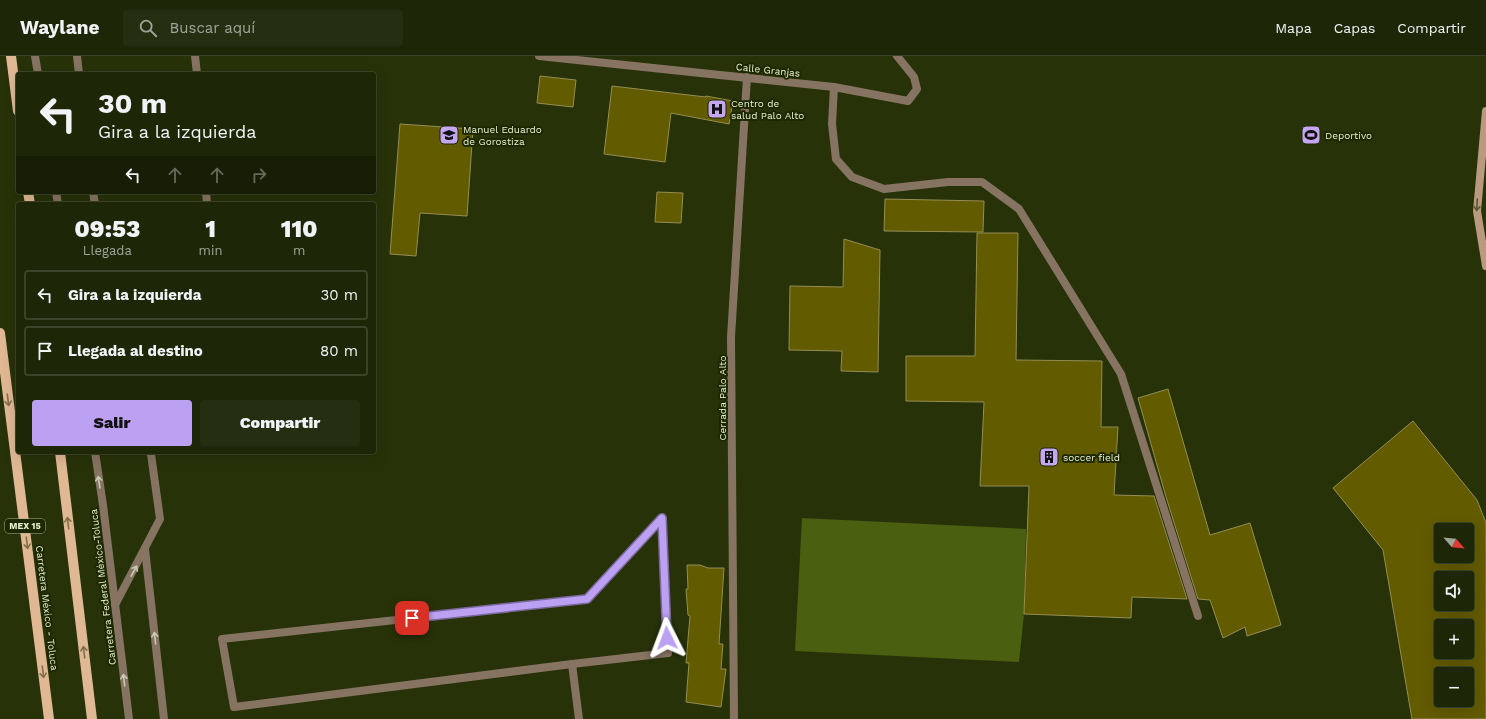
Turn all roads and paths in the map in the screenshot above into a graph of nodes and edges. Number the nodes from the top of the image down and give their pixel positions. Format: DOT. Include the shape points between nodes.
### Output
graph roads {
  1 [pos="11,56"];
  2 [pos="35,56"];
  3 [pos="77,56"];
  4 [pos="195,56"];
  5 [pos="538,56"];
  6 [pos="897,56"];
  7 [pos="38,72"];
  8 [pos="79,72"];
  9 [pos="197,72"];
  10 [pos="747,77"];
  11 [pos="834,87"];
  12 [pos="16,95"];
  13 [pos="1486,111"];
  14 [pos="1486,266"];
  15 [pos="0,333"];
  16 [pos="60,454"];
  17 [pos="95,454"];
  18 [pos="151,454"];
  19 [pos="146,549"];
  20 [pos="115,605"];
  21 [pos="1198,616"];
  22 [pos="572,664"];
  23 [pos="49,719"];
  24 [pos="92,719"];
  25 [pos="129,719"];
  26 [pos="164,719"];
  27 [pos="579,719"];
  28 [pos="734,719"];
  1 -- 12 [label="main road"];
  2 -- 7 [label="street"];
  3 -- 8 [label="street"];
  4 -- 9 [label="street"];
  5 -- 10 [label="street, Calle Granjas"];
  6 -- 11 [label="street, Calle Granjas" via="914,76 917,90 908,100"];
  10 -- 11 [label="street, Calle Granjas"];
  10 -- 28 [label="street, Cerrada Palo Alto" via="731,337"];
  11 -- 21 [label="street" via="832,124 836,159 852,178 884,189 948,182 982,182 1019,209 1121,374"];
  13 -- 14 [label="street, one-way" via="1477,211"];
  15 -- 23 [label="main road, Carretera México - Toluca / MEX 15, one-way"];
  24 -- 16 [label="main road, one-way"];
  20 -- 17 [label="street, Carretera Federal México-Toluca, one-way"];
  18 -- 19 [label="street" via="160,519"];
  20 -- 19 [label="street, one-way"];
  26 -- 19 [label="street, one-way"];
  25 -- 20 [label="street, Carretera Federal México-Toluca, one-way"];
  22 -- 22 [label="street" via="234,707 222,639 587,599 662,518 668,653"];
  22 -- 27 [label="street"];
}
